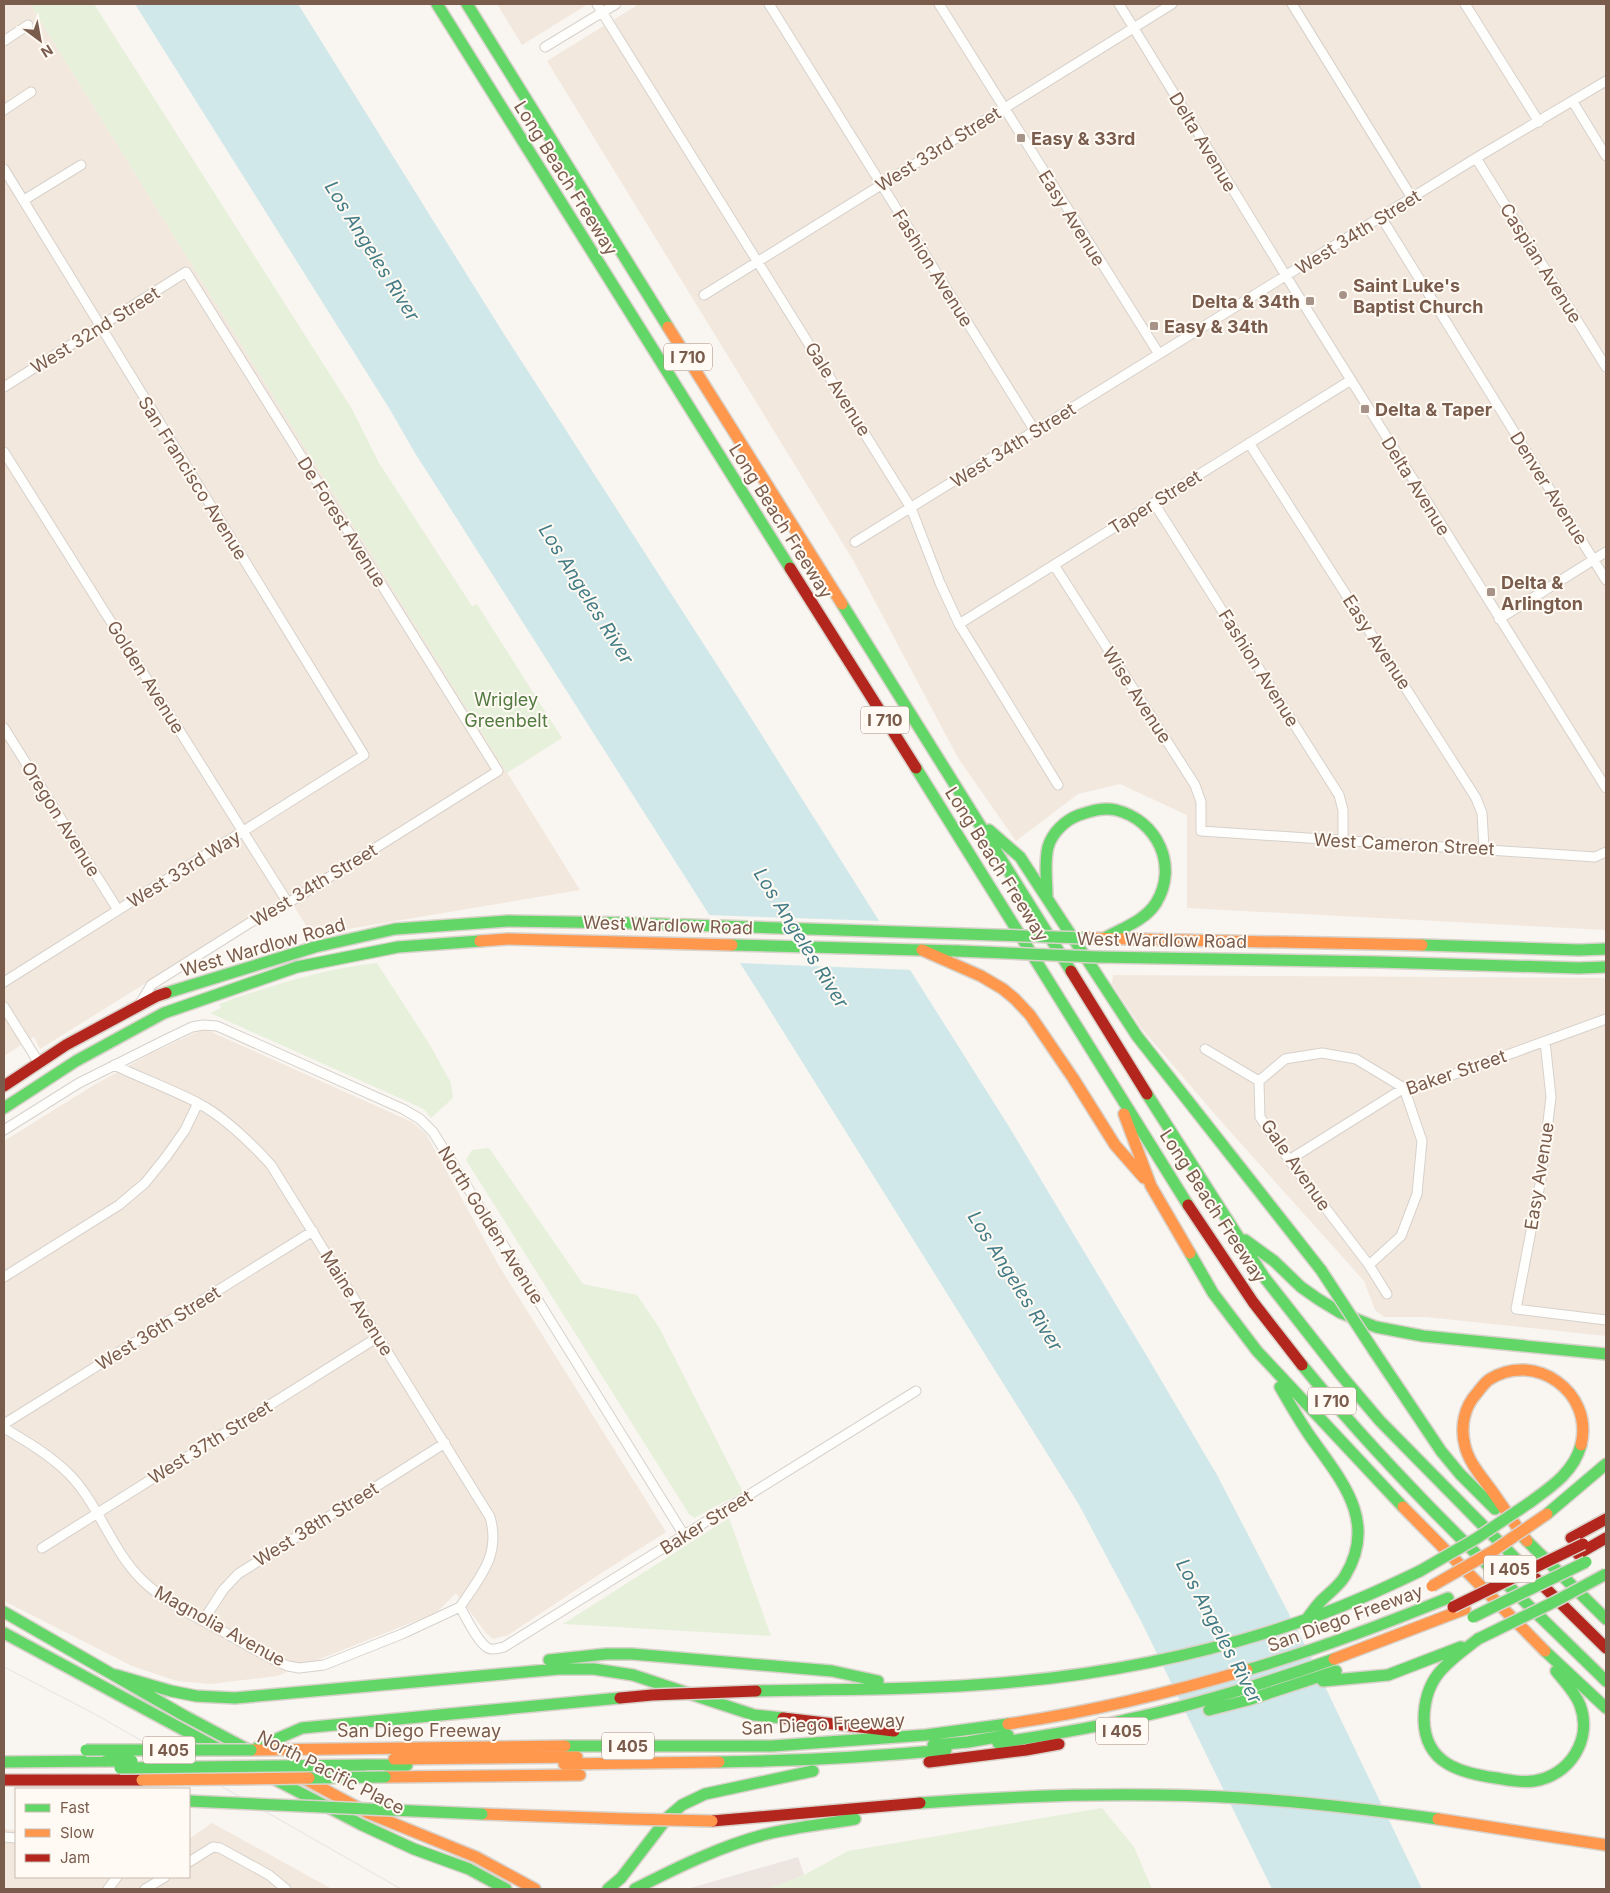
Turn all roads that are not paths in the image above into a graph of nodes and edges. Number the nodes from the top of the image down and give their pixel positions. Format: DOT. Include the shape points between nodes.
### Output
graph roads {
  1 [pos="437,4"];
  2 [pos="467,4"];
  3 [pos="597,4"];
  4 [pos="616,4"];
  5 [pos="769,4"];
  6 [pos="939,4"];
  7 [pos="1119,4"];
  8 [pos="1172,4"];
  9 [pos="1292,4"];
  10 [pos="1465,4"];
  11 [pos="602,12"];
  12 [pos="28,25"];
  13 [pos="1134,28"];
  14 [pos="4,41"];
  15 [pos="545,47"];
  16 [pos="1606,81"];
  17 [pos="31,92"];
  18 [pos="1573,102"];
  19 [pos="1004,109"];
  20 [pos="4,110"];
  21 [pos="1540,122"];
  22 [pos="1606,156"];
  23 [pos="1476,158"];
  24 [pos="81,165"];
  25 [pos="4,169"];
  26 [pos="881,185"];
  27 [pos="1412,198"];
  28 [pos="24,200"];
  29 [pos="1381,217"];
  30 [pos="758,262"];
  31 [pos="186,272"];
  32 [pos="1286,276"];
  33 [pos="704,295"];
  34 [pos="100,328"];
  35 [pos="1159,354"];
  36 [pos="1606,367"];
  37 [pos="1351,380"];
  38 [pos="4,387"];
  39 [pos="1035,431"];
  40 [pos="1250,443"];
  41 [pos="4,452"];
  42 [pos="1154,503"];
  43 [pos="912,508"];
  44 [pos="855,542"];
  45 [pos="1606,552"];
  46 [pos="1594,560"];
  47 [pos="1054,565"];
  48 [pos="1606,580"];
  49 [pos="1499,619"];
  50 [pos="959,624"];
  51 [pos="4,728"];
  52 [pos="364,755"];
  53 [pos="498,771"];
  54 [pos="1058,785"];
  55 [pos="1606,788"];
  56 [pos="976,819"];
  57 [pos="1202,831"];
  58 [pos="243,832"];
  59 [pos="1344,840"];
  60 [pos="1484,848"];
  61 [pos="1606,852"];
  62 [pos="1047,897"];
  63 [pos="288,903"];
  64 [pos="118,910"];
  65 [pos="1103,939"];
  66 [pos="1606,949"];
  67 [pos="922,950"];
  68 [pos="1606,967"];
  69 [pos="4,982"];
  70 [pos="138,1006"];
  71 [pos="4,1007"];
  72 [pos="1606,1019"];
  73 [pos="1545,1042"];
  74 [pos="1205,1049"];
  75 [pos="39,1063"];
  76 [pos="114,1065"];
  77 [pos="1110,1078"];
  78 [pos="1259,1081"];
  79 [pos="4,1086"];
  80 [pos="1404,1088"];
  81 [pos="198,1103"];
  82 [pos="4,1108"];
  83 [pos="4,1130"];
  84 [pos="1289,1160"];
  85 [pos="1151,1186"];
  86 [pos="313,1231"];
  87 [pos="1237,1234"];
  88 [pos="1369,1265"];
  89 [pos="4,1277"];
  90 [pos="1387,1294"];
  91 [pos="1606,1320"];
  92 [pos="378,1337"];
  93 [pos="1257,1350"];
  94 [pos="1606,1354"];
  95 [pos="916,1391"];
  96 [pos="4,1426"];
  97 [pos="444,1443"];
  98 [pos="1606,1464"];
  99 [pos="96,1514"];
  100 [pos="1606,1519"];
  101 [pos="1606,1531"];
  102 [pos="684,1535"];
  103 [pos="1606,1538"];
  104 [pos="1528,1542"];
  105 [pos="42,1548"];
  106 [pos="1606,1551"];
  107 [pos="1582,1553"];
  108 [pos="1606,1574"];
  109 [pos="1450,1603"];
  110 [pos="460,1607"];
  111 [pos="4,1612"];
  112 [pos="1469,1613"];
  113 [pos="1399,1618"];
  114 [pos="1606,1619"];
  115 [pos="203,1621"];
  116 [pos="1305,1621"];
  117 [pos="1450,1627"];
  118 [pos="1520,1627"];
  119 [pos="4,1633"];
  120 [pos="1371,1639"];
  121 [pos="1478,1639"];
  122 [pos="1606,1648"];
  123 [pos="1349,1666"];
  124 [pos="116,1675"];
  125 [pos="413,1681"];
  126 [pos="1606,1681"];
  127 [pos="1301,1683"];
  128 [pos="904,1687"];
  129 [pos="1606,1708"];
  130 [pos="1071,1728"];
  131 [pos="926,1735"];
  132 [pos="251,1750"];
  133 [pos="4,1751"];
  134 [pos="4,1762"];
  135 [pos="881,1767"];
  136 [pos="4,1769"];
  137 [pos="72,1779"];
  138 [pos="4,1780"];
  139 [pos="89,1788"];
  140 [pos="190,1801"];
  141 [pos="888,1807"];
  142 [pos="1606,1845"];
  143 [pos="190,1861"];
  144 [pos="115,1878"];
  145 [pos="163,1878"];
  146 [pos="108,1889"];
  147 [pos="145,1889"];
  148 [pos="286,1889"];
  149 [pos="506,1889"];
  150 [pos="535,1889"];
  151 [pos="608,1889"];
  152 [pos="635,1889"];
  1 -- 77 [label="main road, Long Beach Freeway / I 710"];
  2 -- 56 [label="main road, Long Beach Freeway / I 710"];
  3 -- 11 [label="street, Gale Avenue"];
  4 -- 11 [label="street"];
  5 -- 26 [label="street, Fashion Avenue"];
  6 -- 19 [label="street, Easy Avenue"];
  7 -- 13 [label="street, Delta Avenue"];
  8 -- 13 [label="street, West 33rd Street"];
  9 -- 27 [label="street"];
  10 -- 21 [label="street"];
  11 -- 15 [label="street"];
  11 -- 30 [label="street, Gale Avenue"];
  12 -- 14 [label="street"];
  13 -- 19 [label="street, West 33rd Street"];
  13 -- 32 [label="street, Delta Avenue"];
  16 -- 18 [label="street, West 34th Street"];
  17 -- 20 [label="street"];
  18 -- 21 [label="street, West 34th Street"];
  18 -- 22 [label="street"];
  19 -- 26 [label="street, West 33rd Street"];
  19 -- 35 [label="street, Easy Avenue"];
  21 -- 23 [label="street, West 34th Street"];
  23 -- 27 [label="street, West 34th Street"];
  23 -- 36 [label="street, Caspian Avenue"];
  24 -- 28 [label="street"];
  25 -- 28 [label="street, San Francisco Avenue"];
  26 -- 30 [label="street, West 33rd Street"];
  26 -- 39 [label="street, Fashion Avenue"];
  27 -- 29 [label="street, West 34th Street"];
  28 -- 34 [label="street, San Francisco Avenue"];
  29 -- 32 [label="street, West 34th Street"];
  29 -- 46 [label="street, Denver Avenue"];
  30 -- 33 [label="street, West 33rd Street"];
  30 -- 43 [label="street, Gale Avenue"];
  31 -- 34 [label="street, West 32nd Street"];
  31 -- 53 [label="street, De Forest Avenue"];
  32 -- 35 [label="street, West 34th Street"];
  32 -- 37 [label="street, Delta Avenue"];
  34 -- 38 [label="street, West 32nd Street"];
  34 -- 52 [label="street, San Francisco Avenue"];
  35 -- 39 [label="street, West 34th Street"];
  37 -- 40 [label="street, Taper Street"];
  37 -- 49 [label="street, Delta Avenue"];
  39 -- 43 [label="street, West 34th Street"];
  40 -- 42 [label="street, Taper Street"];
  40 -- 60 [label="street, Easy Avenue" via="1476,798 1482,813"];
  41 -- 58 [label="street, Golden Avenue"];
  42 -- 47 [label="street, Taper Street"];
  42 -- 59 [label="street, Fashion Avenue" via="1339,795"];
  43 -- 44 [label="street, West 34th Street"];
  43 -- 50 [label="street, Gale Avenue"];
  45 -- 46 [label="street"];
  46 -- 48 [label="street, Denver Avenue"];
  46 -- 49 [label="street"];
  47 -- 50 [label="street, Taper Street"];
  47 -- 57 [label="street, Wise Avenue" via="1196,785 1201,802"];
  49 -- 55 [label="street, Delta Avenue"];
  50 -- 54 [label="street, Gale Avenue"];
  51 -- 64 [label="street, Oregon Avenue"];
  52 -- 58 [label="street, West 33rd Way"];
  53 -- 63 [label="street, West 34th Street"];
  56 -- 62 [label="main road" via="1020,857"];
  56 -- 87 [label="main road, Long Beach Freeway / I 710"];
  57 -- 59 [label="street, West Cameron Street"];
  58 -- 63 [label="street, Golden Avenue"];
  58 -- 64 [label="street, West 33rd Way"];
  59 -- 60 [label="street, West Cameron Street"];
  60 -- 61 [label="street, West Cameron Street" via="1595,856"];
  62 -- 65 [label="main road" via="1048,847 1058,829 1067,821 1095,808 1119,810 1139,819 1148,826 1161,846 1166,870 1164,882 1156,903 1147,912"];
  62 -- 104 [label="main road, bridge" via="1137,1036 1321,1270 1441,1451"];
  63 -- 70 [label="street, West 34th Street" via="251,922 151,985"];
  64 -- 69 [label="street, West 33rd Way"];
  65 -- 66 [label="main road, West Wardlow Road"];
  65 -- 70 [label="main road, West Wardlow Road, bridge" via="508,921 395,929 315,947 157,996"];
  67 -- 68 [label="main road, West Wardlow Road, bridge" via="1097,957"];
  67 -- 82 [label="main road, West Wardlow Road" via="508,939 408,946 297,967 164,1013 76,1061"];
  67 -- 85 [label="main road" via="1003,989 1030,1014 1114,1145"];
  70 -- 75 [label="main road, West Wardlow Road"];
  71 -- 75 [label="street"];
  72 -- 73 [label="street, Baker Street"];
  73 -- 80 [label="street, Baker Street" via="1430,1083"];
  73 -- 91 [label="street, Easy Avenue" via="1551,1098 1541,1179 1516,1309"];
  74 -- 78 [label="street"];
  75 -- 79 [label="main road, West Wardlow Road"];
  76 -- 81 [label="street, Maine Avenue"];
  76 -- 83 [label="street"];
  76 -- 102 [label="street, North Golden Avenue" via="192,1027 203,1024 217,1026 420,1119 433,1132"];
  77 -- 85 [label="main road"];
  77 -- 126 [label="main road, Long Beach Freeway / I 710" via="1224,1258 1292,1353 1402,1478"];
  78 -- 80 [label="street" via="1285,1059 1322,1053 1356,1059"];
  78 -- 84 [label="street, Gale Avenue" via="1260,1117"];
  80 -- 84 [label="street, Baker Street"];
  80 -- 88 [label="street" via="1422,1141 1417,1194 1401,1236"];
  81 -- 86 [label="street, Maine Avenue" via="249,1142 271,1165"];
  81 -- 89 [label="street" via="185,1130 145,1183 119,1205"];
  84 -- 88 [label="street, Gale Avenue"];
  85 -- 93 [label="main road" via="1213,1292"];
  86 -- 92 [label="street, Maine Avenue"];
  86 -- 96 [label="street, West 36th Street"];
  87 -- 94 [label="main road" via="1274,1261 1301,1287 1341,1313 1376,1326 1423,1336"];
  87 -- 122 [label="main road, Long Beach Freeway / I 710" via="1264,1277 1380,1421"];
  88 -- 90 [label="street, Gale Avenue"];
  92 -- 97 [label="street, Maine Avenue"];
  92 -- 99 [label="street, West 37th Street"];
  93 -- 116 [label="main road" via="1310,1436 1343,1479 1358,1518 1358,1544 1349,1570"];
  93 -- 118 [label="main road" via="1370,1473"];
  95 -- 102 [label="street, Baker Street"];
  96 -- 99 [label="street, Magnolia Avenue" via="69,1474"];
  97 -- 110 [label="street, Maine Avenue" via="490,1517 494,1531 494,1546 488,1562"];
  97 -- 115 [label="street, West 38th Street" via="238,1574"];
  98 -- 113 [label="main road, bridge" via="1547,1514 1493,1552 1432,1586"];
  99 -- 105 [label="street, West 37th Street"];
  99 -- 115 [label="street, Magnolia Avenue" via="127,1563 142,1580"];
  100 -- 109 [label="main road, San Diego Freeway / I 405"];
  101 -- 107 [label="main road"];
  102 -- 110 [label="street, Baker Street" via="512,1643 494,1650 481,1642"];
  103 -- 107 [label="main road"];
  104 -- 114 [label="main road"];
  104 -- 116 [label="main road, bridge" via="1476,1470 1463,1438 1466,1410 1475,1392 1508,1370 1537,1370 1555,1378 1571,1392 1585,1425 1582,1446 1573,1465 1529,1503 1470,1543 1420,1572"];
  106 -- 107 [label="main road, I 405"];
  107 -- 109 [label="main road, bridge"];
  107 -- 112 [label="main road, I 405, bridge"];
  108 -- 121 [label="main road, bridge"];
  109 -- 113 [label="main road, San Diego Freeway / I 405"];
  109 -- 120 [label="main road"];
  110 -- 115 [label="street, Magnolia Avenue" via="350,1656 324,1665 300,1668 277,1661"];
  111 -- 124 [label="main road"];
  112 -- 117 [label="main road, I 405"];
  112 -- 120 [label="main road"];
  113 -- 120 [label="main road, San Diego Freeway / I 405"];
  116 -- 128 [label="main road" via="1175,1657 1096,1672 962,1686"];
  118 -- 121 [label="main road" via="1572,1691 1584,1718 1582,1743 1576,1755 1550,1777 1517,1782 1468,1774 1446,1763 1430,1745 1424,1725 1429,1691 1439,1672"];
  118 -- 129 [label="main road"];
  119 -- 149 [label="main road, North Pacific Place" via="362,1825 469,1869"];
  120 -- 130 [label="main road, San Diego Freeway / I 405" via="1292,1657 1162,1694"];
  120 -- 130 [label="main road" via="1235,1692 1167,1710"];
  121 -- 127 [label="main road" via="1388,1675"];
  123 -- 127 [label="main road, San Diego Freeway / I 405"];
  124 -- 125 [label="main road" via="196,1696 235,1698"];
  124 -- 150 [label="main road, North Pacific Place" via="183,1715 368,1813 476,1857"];
  125 -- 128 [label="main road" via="574,1657 632,1654 832,1671"];
  125 -- 131 [label="main road" via="575,1668 613,1670 754,1715"];
  127 -- 130 [label="main road, San Diego Freeway / I 405" via="1163,1723"];
  128 -- 132 [label="main road, bridge" via="662,1695 302,1728"];
  130 -- 131 [label="main road, San Diego Freeway / I 405"];
  130 -- 134 [label="main road, bridge" via="968,1742 808,1754"];
  130 -- 135 [label="main road, San Diego Freeway / I 405" via="1026,1750"];
  130 -- 136 [label="main road, bridge" via="997,1743 874,1757 744,1762"];
  131 -- 132 [label="main road, San Diego Freeway / I 405" via="772,1746"];
  132 -- 133 [label="main road, San Diego Freeway / I 405, bridge"];
  137 -- 138 [label="main road, I 405"];
  137 -- 139 [label="main road"];
  137 -- 151 [label="main road, I 405, bridge" via="818,1771 705,1794 682,1805 668,1817 621,1878"];
  140 -- 141 [label="main road, bridge" via="712,1821"];
  141 -- 142 [label="main road" via="1008,1798 1188,1796 1371,1809"];
  141 -- 152 [label="main road" via="856,1819 769,1834 723,1848"];
  143 -- 148 [label="street" via="214,1847 220,1848 269,1875"];
  144 -- 146 [label="street"];
  145 -- 147 [label="street"];
}
